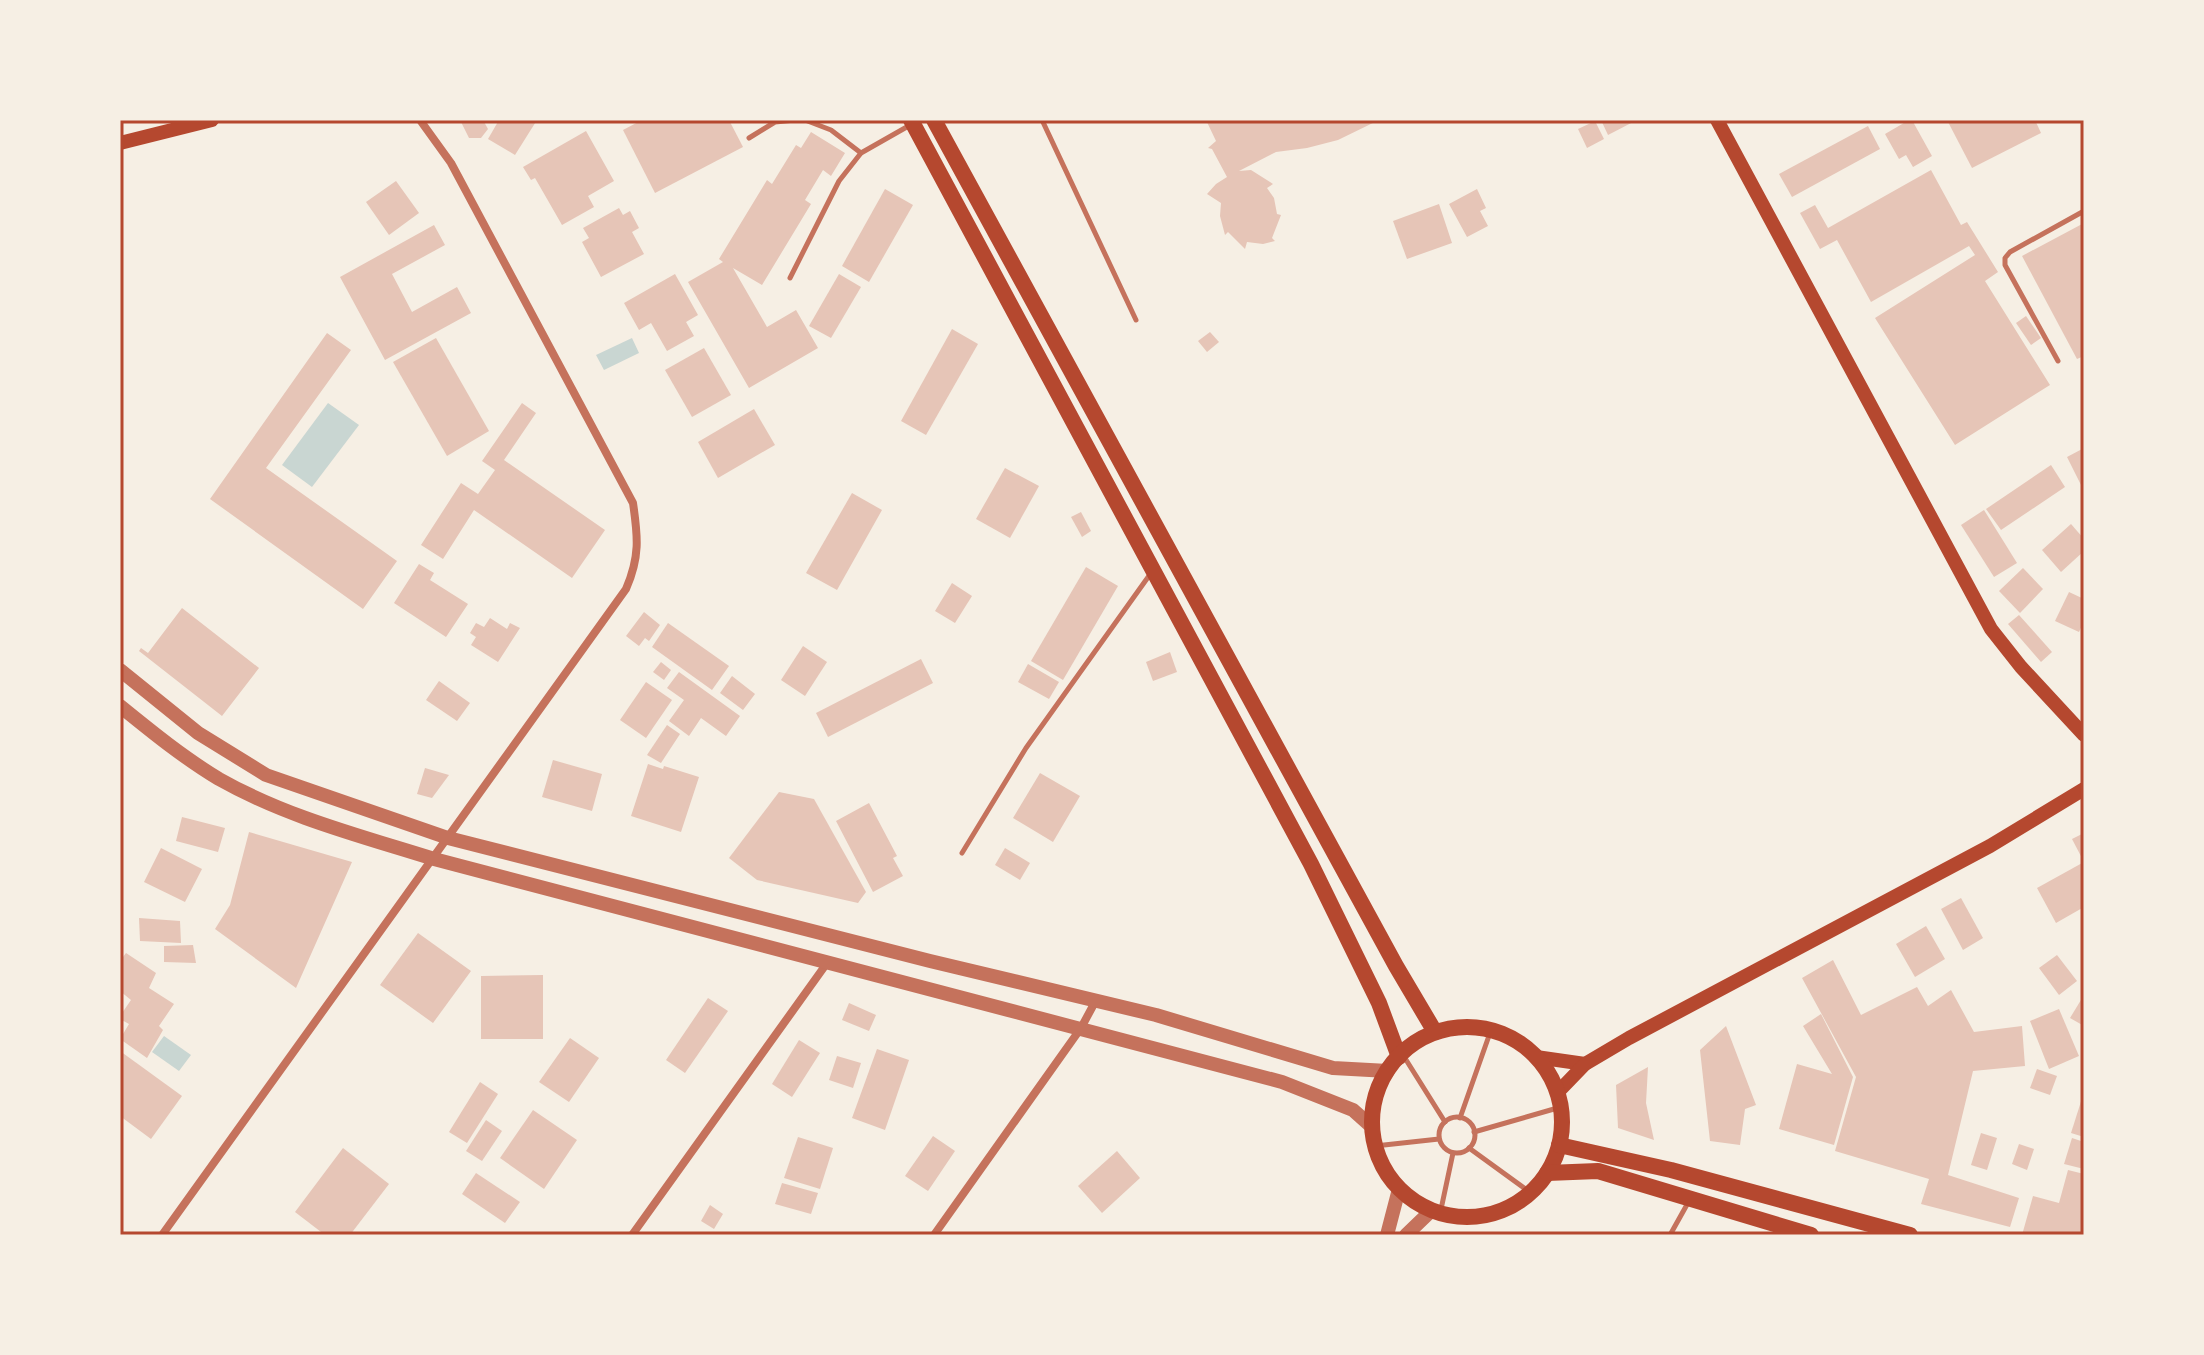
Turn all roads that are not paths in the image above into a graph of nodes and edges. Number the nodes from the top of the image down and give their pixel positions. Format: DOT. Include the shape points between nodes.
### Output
graph roads {
  1 [pos="212,120"];
  2 [pos="420,120"];
  3 [pos="795,120"];
  4 [pos="805,120"];
  5 [pos="934,120"];
  6 [pos="1042,120"];
  7 [pos="1717,120"];
  8 [pos="912,122"];
  9 [pos="749,138"];
  10 [pos="120,143"];
  11 [pos="861,153"];
  12 [pos="2084,211"];
  13 [pos="790,278"];
  14 [pos="1136,320"];
  15 [pos="2058,361"];
  16 [pos="1153,569"];
  17 [pos="120,670"];
  18 [pos="120,706"];
  19 [pos="2084,735"];
  20 [pos="2084,789"];
  21 [pos="448,838"];
  22 [pos="962,853"];
  23 [pos="434,859"];
  24 [pos="829,961"];
  25 [pos="1095,1002"];
  26 [pos="1081,1028"];
  27 [pos="1491,1030"];
  28 [pos="1435,1032"];
  29 [pos="1536,1057"];
  30 [pos="1396,1060"];
  31 [pos="1585,1064"];
  32 [pos="1559,1100"];
  33 [pos="1460,1118"];
  34 [pos="1445,1122"];
  35 [pos="1372,1127"];
  36 [pos="1474,1132"];
  37 [pos="1439,1139"];
  38 [pos="1559,1145"];
  39 [pos="1375,1146"];
  40 [pos="1469,1148"];
  41 [pos="1453,1153"];
  42 [pos="1547,1173"];
  43 [pos="1399,1189"];
  44 [pos="1531,1193"];
  45 [pos="1691,1197"];
  46 [pos="1436,1212"];
  47 [pos="1872,1230"];
  48 [pos="162,1235"];
  49 [pos="632,1235"];
  50 [pos="934,1235"];
  51 [pos="1387,1235"];
  52 [pos="1406,1235"];
  53 [pos="1670,1235"];
  54 [pos="1811,1235"];
  55 [pos="1910,1235"];
  1 -- 10 [label="main road"];
  2 -- 21 [label="street" via="451,163 633,503 638,540 626,589"];
  3 -- 9 [label="lane" via="775,122"];
  4 -- 11 [label="lane" via="831,130"];
  5 -- 28 [label="main road"];
  6 -- 14 [label="lane"];
  7 -- 19 [label="main road" via="1991,629"];
  8 -- 11 [label="lane"];
  8 -- 16 [label="main road"];
  11 -- 13 [label="lane" via="839,181"];
  12 -- 15 [label="lane" via="2005,258"];
  16 -- 22 [label="lane" via="1026,748"];
  16 -- 30 [label="main road" via="1311,864 1374,993"];
  17 -- 21 [label="street" via="198,733 266,775"];
  18 -- 23 [label="street" via="181,754 259,799"];
  20 -- 31 [label="main road" via="1990,846"];
  21 -- 23 [label="street"];
  21 -- 25 [label="street"];
  23 -- 24 [label="street"];
  23 -- 48 [label="street"];
  24 -- 26 [label="street"];
  24 -- 49 [label="street"];
  25 -- 26 [label="street"];
  25 -- 30 [label="street" via="1333,1068"];
  26 -- 35 [label="street" via="1282,1082 1353,1110"];
  26 -- 50 [label="street"];
  27 -- 28 [label="main road"];
  27 -- 29 [label="main road"];
  27 -- 33 [label="lane"];
  28 -- 30 [label="main road"];
  29 -- 31 [label="main road"];
  29 -- 32 [label="main road"];
  30 -- 34 [label="lane"];
  30 -- 35 [label="main road" via="1376,1098"];
  31 -- 32 [label="main road"];
  32 -- 36 [label="lane"];
  32 -- 38 [label="main road"];
  33 -- 34 [label="lane"];
  33 -- 36 [label="lane"];
  34 -- 37 [label="lane"];
  35 -- 39 [label="main road"];
  36 -- 40 [label="lane"];
  37 -- 39 [label="lane"];
  37 -- 41 [label="lane"];
  38 -- 42 [label="main road"];
  38 -- 47 [label="main road" via="1671,1170"];
  39 -- 43 [label="main road"];
  40 -- 41 [label="lane"];
  40 -- 44 [label="lane"];
  41 -- 46 [label="lane"];
  42 -- 44 [label="main road"];
  42 -- 45 [label="main road" via="1598,1171"];
  43 -- 46 [label="main road"];
  43 -- 51 [label="street"];
  44 -- 46 [label="main road" via="1478,1217"];
  45 -- 53 [label="lane"];
  45 -- 54 [label="main road"];
  46 -- 52 [label="street"];
  47 -- 55 [label="main road"];
}
